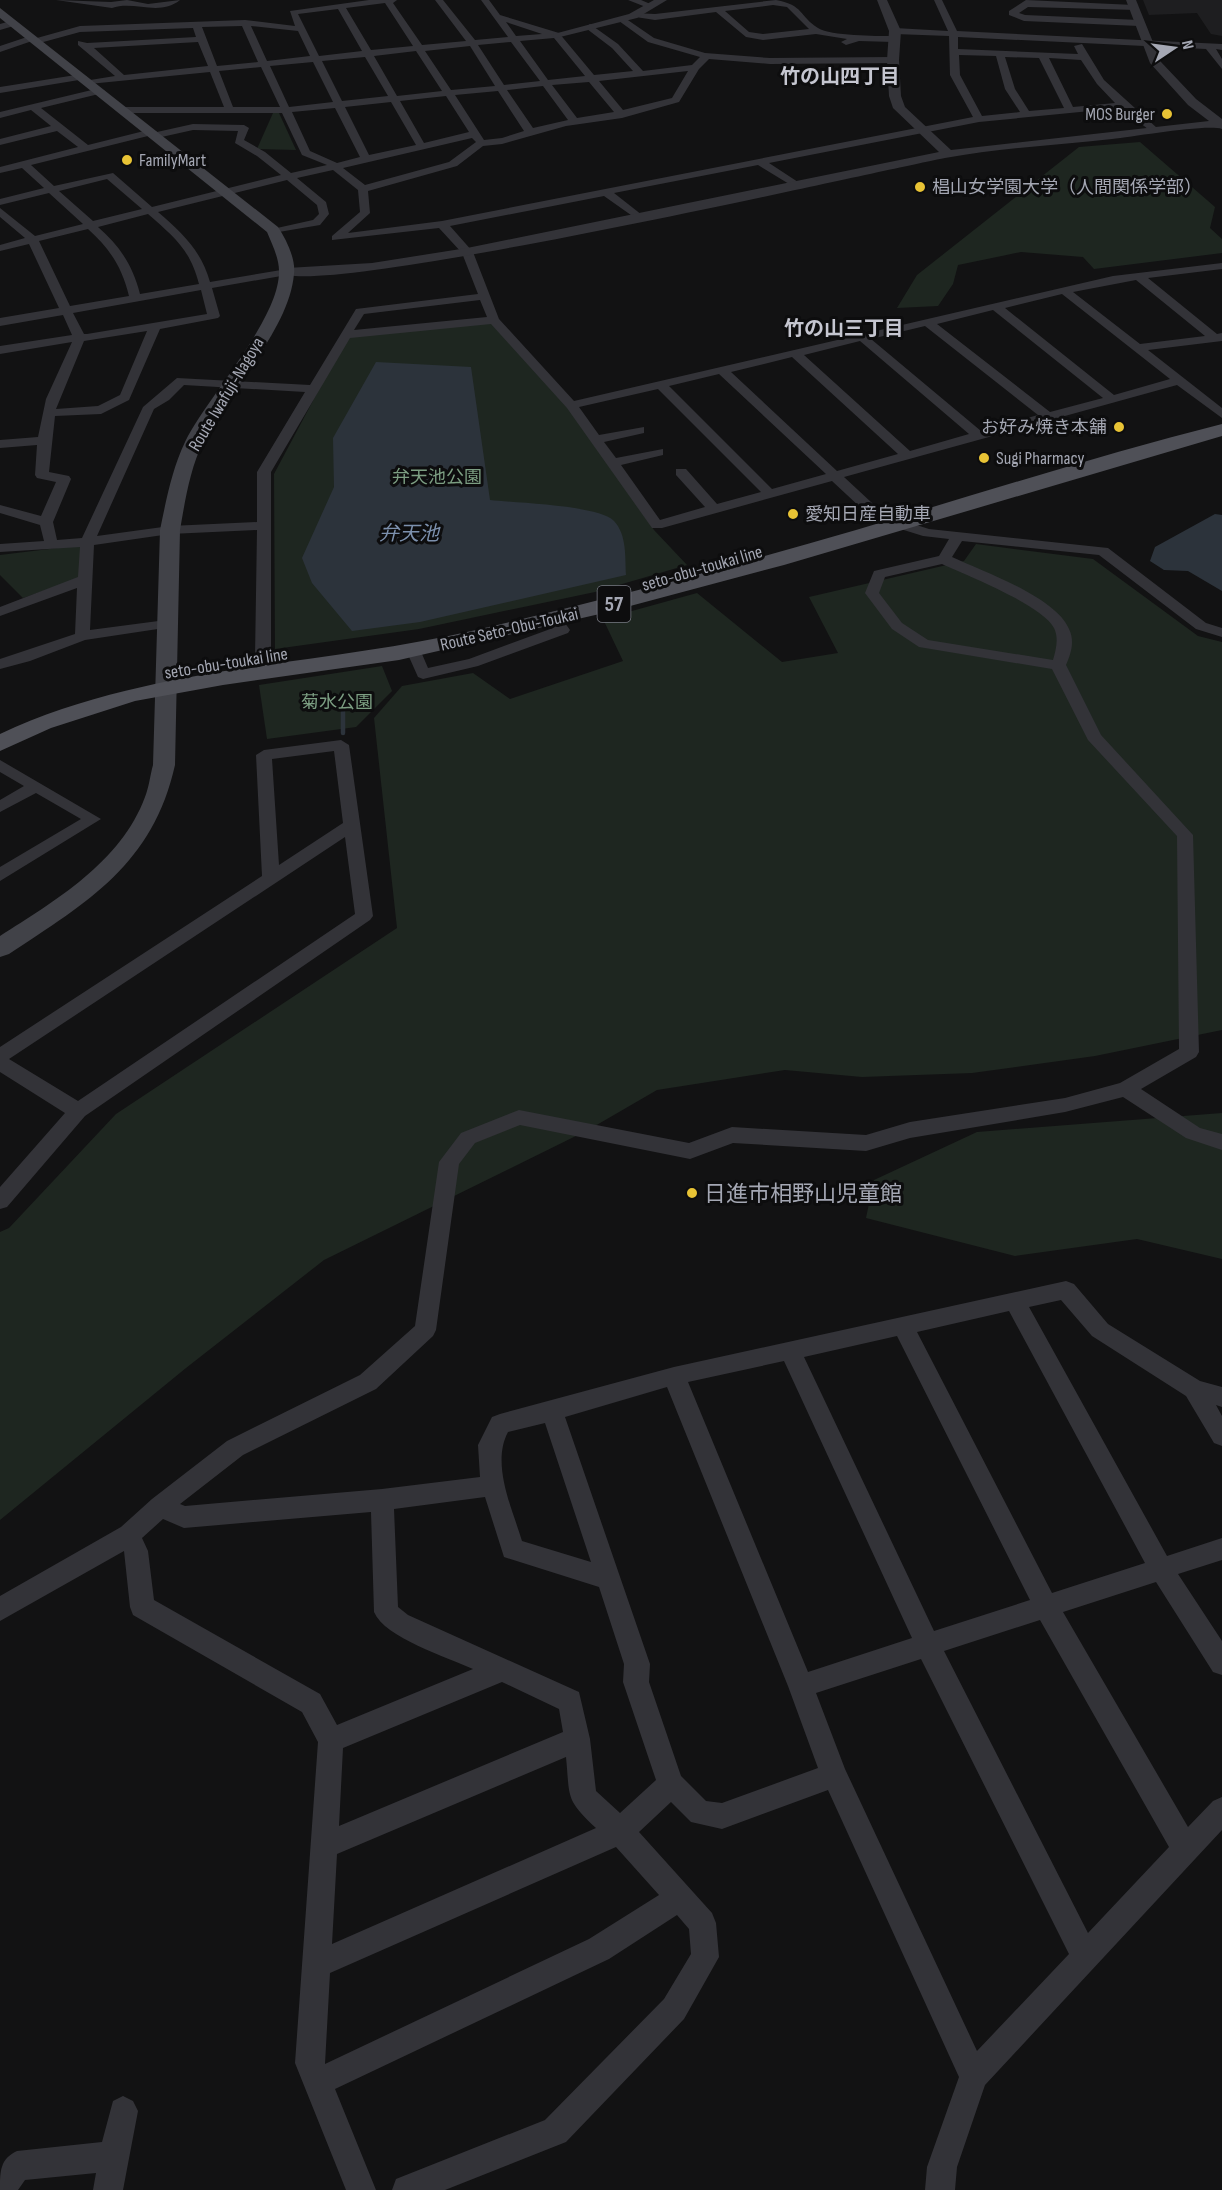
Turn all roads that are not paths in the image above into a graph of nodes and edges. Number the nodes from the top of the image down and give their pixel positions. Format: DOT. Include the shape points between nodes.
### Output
graph roads {
  1 [pos="60,0"];
  2 [pos="176,0"];
  3 [pos="388,0"];
  4 [pos="393,0"];
  5 [pos="439,0"];
  6 [pos="485,0"];
  7 [pos="632,0"];
  8 [pos="662,0"];
  9 [pos="882,0"];
  10 [pos="938,0"];
  11 [pos="121,1"];
  12 [pos="1029,2"];
  13 [pos="1133,4"];
  14 [pos="340,5"];
  15 [pos="651,6"];
  16 [pos="718,9"];
  17 [pos="0,12"];
  18 [pos="498,16"];
  19 [pos="627,17"];
  20 [pos="245,23"];
  21 [pos="1139,23"];
  22 [pos="196,24"];
  23 [pos="7,25"];
  24 [pos="590,27"];
  25 [pos="300,29"];
  26 [pos="816,31"];
  27 [pos="66,33"];
  28 [pos="953,33"];
  29 [pos="556,35"];
  30 [pos="894,35"];
  31 [pos="858,38"];
  32 [pos="201,39"];
  33 [pos="515,39"];
  34 [pos="1076,39"];
  35 [pos="35,40"];
  36 [pos="164,40"];
  37 [pos="1146,42"];
  38 [pos="472,43"];
  39 [pos="1208,45"];
  40 [pos="85,46"];
  41 [pos="831,46"];
  42 [pos="1222,47"];
  43 [pos="420,48"];
  44 [pos="0,49"];
  45 [pos="785,51"];
  46 [pos="954,52"];
  47 [pos="370,54"];
  48 [pos="1000,54"];
  49 [pos="156,55"];
  50 [pos="708,55"];
  51 [pos="1043,56"];
  52 [pos="1083,57"];
  53 [pos="316,59"];
  54 [pos="762,60"];
  55 [pos="893,60"];
  56 [pos="263,64"];
  57 [pos="1222,66"];
  58 [pos="694,68"];
  59 [pos="213,69"];
  60 [pos="640,73"];
  61 [pos="122,78"];
  62 [pos="590,79"];
  63 [pos="90,83"];
  64 [pos="546,84"];
  65 [pos="500,88"];
  66 [pos="0,90"];
  67 [pos="450,93"];
  68 [pos="169,96"];
  69 [pos="396,99"];
  70 [pos="125,104"];
  71 [pos="340,105"];
  72 [pos="1121,105"];
  73 [pos="33,107"];
  74 [pos="175,110"];
  75 [pos="284,110"];
  76 [pos="230,111"];
  77 [pos="1071,111"];
  78 [pos="0,115"];
  79 [pos="622,115"];
  80 [pos="1026,115"];
  81 [pos="979,119"];
  82 [pos="575,123"];
  83 [pos="1222,124"];
  84 [pos="59,127"];
  85 [pos="1153,130"];
  86 [pos="920,131"];
  87 [pos="530,132"];
  88 [pos="154,134"];
  89 [pos="478,139"];
  90 [pos="0,142"];
  91 [pos="422,147"];
  92 [pos="85,148"];
  93 [pos="948,154"];
  94 [pos="366,159"];
  95 [pos="759,161"];
  96 [pos="24,164"];
  97 [pos="334,167"];
  98 [pos="0,170"];
  99 [pos="290,177"];
  100 [pos="794,184"];
  101 [pos="363,189"];
  102 [pos="51,190"];
  103 [pos="227,191"];
  104 [pos="606,192"];
  105 [pos="0,202"];
  106 [pos="0,211"];
  107 [pos="150,211"];
  108 [pos="638,217"];
  109 [pos="442,224"];
  110 [pos="92,225"];
  111 [pos="273,230"];
  112 [pos="33,240"];
  113 [pos="0,248"];
  114 [pos="467,252"];
  115 [pos="1222,266"];
  116 [pos="286,272"];
  117 [pos="1137,275"];
  118 [pos="207,286"];
  119 [pos="1064,290"];
  120 [pos="486,297"];
  121 [pos="135,298"];
  122 [pos="994,305"];
  123 [pos="0,309"];
  124 [pos="67,310"];
  125 [pos="494,320"];
  126 [pos="926,321"];
  127 [pos="3,322"];
  128 [pos="155,327"];
  129 [pos="345,335"];
  130 [pos="79,337"];
  131 [pos="862,337"];
  132 [pos="1218,337"];
  133 [pos="1135,348"];
  134 [pos="0,350"];
  135 [pos="795,352"];
  136 [pos="722,370"];
  137 [pos="1178,381"];
  138 [pos="230,383"];
  139 [pos="661,385"];
  140 [pos="312,389"];
  141 [pos="1112,399"];
  142 [pos="571,405"];
  143 [pos="49,413"];
  144 [pos="1222,414"];
  145 [pos="1048,417"];
  146 [pos="1222,420"];
  147 [pos="639,430"];
  148 [pos="1222,430"];
  149 [pos="980,436"];
  150 [pos="44,440"];
  151 [pos="595,440"];
  152 [pos="0,444"];
  153 [pos="658,452"];
  154 [pos="908,456"];
  155 [pos="612,463"];
  156 [pos="681,472"];
  157 [pos="833,477"];
  158 [pos="770,494"];
  159 [pos="0,509"];
  160 [pos="714,509"];
  161 [pos="889,521"];
  162 [pos="46,522"];
  163 [pos="263,526"];
  164 [pos="170,530"];
  165 [pos="958,536"];
  166 [pos="87,542"];
  167 [pos="52,546"];
  168 [pos="0,548"];
  169 [pos="944,559"];
  170 [pos="84,580"];
  171 [pos="0,612"];
  172 [pos="166,624"];
  173 [pos="1222,633"];
  174 [pos="82,636"];
  175 [pos="263,657"];
  176 [pos="0,664"];
  177 [pos="1058,664"];
  178 [pos="167,679"];
  179 [pos="0,725"];
  180 [pos="0,743"];
  181 [pos="0,765"];
  182 [pos="35,786"];
  183 [pos="0,807"];
  184 [pos="352,825"];
  185 [pos="0,875"];
  186 [pos="271,877"];
  187 [pos="0,948"];
  188 [pos="0,1056"];
  189 [pos="0,1063"];
  190 [pos="1126,1089"];
  191 [pos="78,1111"];
  192 [pos="1222,1142"];
  193 [pos="0,1201"];
  194 [pos="1015,1302"];
  195 [pos="903,1327"];
  196 [pos="791,1352"];
  197 [pos="674,1376"];
  198 [pos="1194,1389"];
  199 [pos="1222,1397"];
  200 [pos="552,1411"];
  201 [pos="1222,1436"];
  202 [pos="493,1486"];
  203 [pos="381,1500"];
  204 [pos="160,1506"];
  205 [pos="129,1535"];
  206 [pos="1222,1549"];
  207 [pos="1161,1569"];
  208 [pos="609,1579"];
  209 [pos="1046,1606"];
  210 [pos="0,1609"];
  211 [pos="927,1644"];
  212 [pos="1222,1663"];
  213 [pos="502,1670"];
  214 [pos="801,1686"];
  215 [pos="577,1739"];
  216 [pos="332,1740"];
  217 [pos="834,1775"];
  218 [pos="671,1784"];
  219 [pos="1222,1810"];
  220 [pos="620,1831"];
  221 [pos="324,1846"];
  222 [pos="1185,1848"];
  223 [pos="679,1898"];
  224 [pos="1085,1957"];
  225 [pos="316,1965"];
  226 [pos="974,2076"];
  227 [pos="318,2082"];
  228 [pos="123,2111"];
  229 [pos="115,2156"];
  230 [pos="0,2190"];
  231 [pos="108,2190"];
  232 [pos="361,2190"];
  233 [pos="406,2190"];
  234 [pos="940,2190"];
  1 -- 11 [label="street" via="112,5"];
  2 -- 11 [label="street" via="166,6 147,7"];
  3 -- 4 [label="street"];
  3 -- 14 [label="street"];
  3 -- 43 [label="street"];
  5 -- 38 [label="street"];
  6 -- 18 [label="street"];
  7 -- 15 [label="street"];
  8 -- 15 [label="street"];
  9 -- 30 [label="street"];
  10 -- 28 [label="street"];
  12 -- 13 [label="street"];
  12 -- 21 [label="street" via="1012,13 1024,18"];
  13 -- 21 [label="street"];
  14 -- 25 [label="street" via="293,13"];
  14 -- 47 [label="street"];
  15 -- 19 [label="street"];
  16 -- 19 [label="street"];
  16 -- 26 [label="street" via="746,34 763,37"];
  16 -- 26 [label="street" via="773,2 790,5"];
  17 -- 23 [label="main road, Route Iwafuji-Nagoya"];
  18 -- 29 [label="street"];
  18 -- 33 [label="street"];
  19 -- 24 [label="street"];
  19 -- 50 [label="street" via="649,39"];
  20 -- 22 [label="street"];
  20 -- 25 [label="street"];
  20 -- 56 [label="street"];
  21 -- 37 [label="street"];
  22 -- 27 [label="street" via="80,29"];
  22 -- 32 [label="street"];
  23 -- 35 [label="main road, Route Iwafuji-Nagoya"];
  24 -- 29 [label="street"];
  24 -- 60 [label="street"];
  25 -- 53 [label="street"];
  26 -- 31 [label="street"];
  27 -- 35 [label="street"];
  27 -- 40 [label="street"];
  28 -- 30 [label="street"];
  28 -- 34 [label="street"];
  28 -- 46 [label="street"];
  29 -- 33 [label="street"];
  29 -- 62 [label="street"];
  30 -- 31 [label="street"];
  30 -- 55 [label="street"];
  31 -- 41 [label="street"];
  32 -- 36 [label="street"];
  32 -- 59 [label="street"];
  33 -- 38 [label="street"];
  33 -- 64 [label="street"];
  34 -- 37 [label="street"];
  34 -- 52 [label="street"];
  35 -- 44 [label="street"];
  35 -- 63 [label="main road, Route Iwafuji-Nagoya"];
  36 -- 40 [label="street"];
  36 -- 49 [label="street"];
  37 -- 39 [label="street"];
  37 -- 83 [label="street" via="1156,63 1176,87"];
  38 -- 43 [label="street"];
  38 -- 65 [label="street"];
  39 -- 42 [label="street"];
  39 -- 57 [label="street"];
  40 -- 61 [label="street"];
  43 -- 47 [label="street"];
  43 -- 67 [label="street"];
  45 -- 54 [label="street"];
  46 -- 48 [label="street"];
  46 -- 81 [label="street" via="955,75"];
  47 -- 53 [label="street"];
  47 -- 69 [label="street"];
  48 -- 51 [label="street"];
  48 -- 80 [label="street" via="1010,89"];
  50 -- 54 [label="street"];
  50 -- 58 [label="street"];
  51 -- 52 [label="street"];
  51 -- 77 [label="street"];
  52 -- 72 [label="street"];
  53 -- 56 [label="street"];
  53 -- 71 [label="street"];
  54 -- 55 [label="street"];
  55 -- 86 [label="street" via="899,108"];
  56 -- 59 [label="street"];
  56 -- 75 [label="street"];
  58 -- 60 [label="street"];
  58 -- 79 [label="street" via="676,100"];
  59 -- 61 [label="street"];
  59 -- 76 [label="street"];
  60 -- 62 [label="street"];
  61 -- 63 [label="street"];
  62 -- 64 [label="street"];
  62 -- 79 [label="street"];
  63 -- 66 [label="street"];
  63 -- 70 [label="main road, Route Iwafuji-Nagoya"];
  63 -- 73 [label="street"];
  64 -- 65 [label="street"];
  64 -- 82 [label="street"];
  65 -- 67 [label="street"];
  65 -- 87 [label="street"];
  67 -- 69 [label="street"];
  67 -- 89 [label="street"];
  68 -- 74 [label="street"];
  69 -- 71 [label="street"];
  69 -- 91 [label="street"];
  70 -- 74 [label="street"];
  70 -- 88 [label="main road, Route Iwafuji-Nagoya"];
  71 -- 75 [label="street"];
  71 -- 94 [label="street"];
  72 -- 77 [label="street"];
  72 -- 85 [label="street"];
  73 -- 78 [label="street"];
  73 -- 84 [label="street"];
  74 -- 76 [label="street"];
  75 -- 76 [label="street"];
  75 -- 97 [label="street" via="306,153"];
  77 -- 80 [label="street"];
  79 -- 82 [label="street"];
  80 -- 81 [label="street"];
  81 -- 86 [label="street"];
  82 -- 87 [label="street"];
  83 -- 85 [label="street"];
  84 -- 90 [label="street"];
  84 -- 92 [label="street"];
  85 -- 93 [label="street"];
  86 -- 93 [label="street"];
  86 -- 95 [label="street"];
  87 -- 89 [label="street" via="511,141"];
  88 -- 92 [label="street"];
  88 -- 99 [label="street" via="193,127 244,128 239,141"];
  88 -- 103 [label="main road, Route Iwafuji-Nagoya"];
  89 -- 91 [label="street"];
  89 -- 101 [label="street" via="453,164"];
  91 -- 94 [label="street"];
  92 -- 96 [label="street"];
  93 -- 100 [label="street"];
  94 -- 97 [label="street"];
  95 -- 100 [label="street"];
  95 -- 104 [label="street"];
  96 -- 98 [label="street"];
  96 -- 102 [label="street"];
  97 -- 99 [label="street"];
  97 -- 101 [label="street"];
  99 -- 103 [label="street"];
  99 -- 111 [label="street" via="322,204 324,214 316,223"];
  100 -- 108 [label="street"];
  101 -- 109 [label="street" via="365,213 336,238"];
  102 -- 105 [label="street"];
  102 -- 107 [label="street" via="109,174"];
  102 -- 110 [label="street"];
  103 -- 107 [label="street"];
  103 -- 111 [label="main road, Route Iwafuji-Nagoya"];
  104 -- 108 [label="street"];
  104 -- 109 [label="street"];
  106 -- 112 [label="street"];
  107 -- 110 [label="street"];
  107 -- 118 [label="street" via="183,238"];
  108 -- 114 [label="street"];
  109 -- 114 [label="street"];
  110 -- 112 [label="street"];
  110 -- 121 [label="street" via="113,246 129,273"];
  111 -- 116 [label="main road, Route Iwafuji-Nagoya"];
  112 -- 113 [label="street"];
  112 -- 124 [label="street"];
  114 -- 116 [label="street" via="372,267"];
  114 -- 120 [label="street"];
  115 -- 117 [label="street"];
  116 -- 118 [label="street"];
  116 -- 138 [label="main road, Route Iwafuji-Nagoya" via="279,308"];
  117 -- 119 [label="street"];
  117 -- 132 [label="street"];
  118 -- 121 [label="street"];
  118 -- 128 [label="street" via="214,316"];
  119 -- 122 [label="street"];
  119 -- 133 [label="street"];
  120 -- 125 [label="street"];
  120 -- 129 [label="street" via="360,311"];
  121 -- 124 [label="street"];
  122 -- 126 [label="street"];
  122 -- 141 [label="street"];
  123 -- 127 [label="street"];
  124 -- 127 [label="street"];
  124 -- 130 [label="street"];
  125 -- 129 [label="street"];
  125 -- 142 [label="street"];
  126 -- 131 [label="street"];
  126 -- 145 [label="street"];
  128 -- 130 [label="street"];
  128 -- 143 [label="street" via="125,398 101,410"];
  129 -- 140 [label="street"];
  130 -- 134 [label="street"];
  130 -- 143 [label="street"];
  131 -- 135 [label="street"];
  131 -- 149 [label="street"];
  132 -- 133 [label="street"];
  133 -- 137 [label="street"];
  135 -- 136 [label="street"];
  135 -- 154 [label="street"];
  136 -- 139 [label="street"];
  136 -- 157 [label="street"];
  137 -- 141 [label="street"];
  137 -- 144 [label="street"];
  138 -- 140 [label="street"];
  138 -- 164 [label="main road, Route Iwafuji-Nagoya" via="186,460"];
  138 -- 166 [label="street" via="181,381 149,407"];
  139 -- 142 [label="street"];
  139 -- 158 [label="street"];
  140 -- 163 [label="street" via="264,472"];
  141 -- 145 [label="street"];
  142 -- 151 [label="street"];
  143 -- 150 [label="street"];
  145 -- 149 [label="street"];
  146 -- 161 [label="main road, seto-obu-toukai line / 57"];
  147 -- 151 [label="street"];
  148 -- 161 [label="main road, Route Seto-Obu-Toukai / 57"];
  149 -- 154 [label="street"];
  150 -- 152 [label="street"];
  150 -- 162 [label="street" via="42,475 64,479"];
  151 -- 155 [label="street"];
  153 -- 155 [label="street"];
  154 -- 157 [label="street"];
  155 -- 160 [label="street" via="657,525"];
  156 -- 160 [label="street"];
  157 -- 158 [label="street"];
  157 -- 161 [label="street"];
  158 -- 160 [label="street"];
  159 -- 162 [label="street"];
  161 -- 165 [label="street" via="928,533"];
  161 -- 175 [label="main road, seto-obu-toukai line / 57" via="589,599 471,625"];
  161 -- 178 [label="main road, Route Seto-Obu-Toukai / 57" via="554,620 414,650"];
  162 -- 167 [label="street"];
  163 -- 164 [label="street"];
  163 -- 175 [label="street"];
  164 -- 166 [label="street"];
  164 -- 172 [label="main road, Route Iwafuji-Nagoya"];
  165 -- 169 [label="street"];
  165 -- 173 [label="street" via="1103,551 1201,626"];
  166 -- 167 [label="street"];
  166 -- 170 [label="street"];
  167 -- 168 [label="street"];
  169 -- 177 [label="street" via="1031,601 1060,625 1066,649"];
  169 -- 177 [label="street" via="879,574 873,593 897,626 924,644"];
  170 -- 171 [label="street"];
  170 -- 174 [label="street"];
  172 -- 174 [label="street"];
  172 -- 178 [label="main road, Route Iwafuji-Nagoya"];
  174 -- 176 [label="street"];
  175 -- 178 [label="main road, seto-obu-toukai line / 57"];
  177 -- 190 [label="street" via="1094,737 1185,835 1189,1052"];
  178 -- 179 [label="main road, seto-obu-toukai line / 57" via="81,692"];
  178 -- 180 [label="main road, Route Seto-Obu-Toukai / 57" via="36,723"];
  178 -- 187 [label="main road, Route Iwafuji-Nagoya" via="164,765 156,799 137,836 107,872"];
  181 -- 182 [label="street"];
  182 -- 183 [label="street"];
  182 -- 185 [label="street" via="93,819"];
  184 -- 186 [label="street"];
  184 -- 186 [label="street" via="341,745 264,755"];
  184 -- 191 [label="street" via="364,916"];
  186 -- 188 [label="street"];
  189 -- 191 [label="street"];
  190 -- 192 [label="street" via="1193,1133"];
  190 -- 204 [label="street" via="1065,1105 910,1130 866,1143 732,1135 690,1150 519,1117 468,1138 449,1162 425,1330 368,1382 235,1448"];
  191 -- 193 [label="street"];
  194 -- 195 [label="street"];
  194 -- 198 [label="street" via="1066,1290 1100,1330"];
  194 -- 207 [label="street"];
  195 -- 196 [label="street"];
  195 -- 209 [label="street"];
  196 -- 197 [label="street"];
  196 -- 211 [label="street"];
  197 -- 200 [label="street"];
  197 -- 214 [label="street"];
  198 -- 199 [label="street"];
  198 -- 201 [label="street"];
  200 -- 202 [label="street" via="500,1425 489,1445"];
  200 -- 208 [label="street"];
  202 -- 203 [label="street"];
  202 -- 208 [label="street" via="512,1549"];
  203 -- 204 [label="street" via="184,1517"];
  203 -- 213 [label="street" via="386,1612 399,1623"];
  204 -- 205 [label="street"];
  205 -- 210 [label="street"];
  205 -- 216 [label="street" via="136,1551 142,1607 311,1703"];
  206 -- 207 [label="street"];
  207 -- 209 [label="street"];
  207 -- 212 [label="street"];
  208 -- 218 [label="street" via="637,1664 636,1682"];
  209 -- 211 [label="street"];
  209 -- 222 [label="street"];
  211 -- 214 [label="street"];
  211 -- 224 [label="street"];
  213 -- 215 [label="street" via="570,1701"];
  213 -- 216 [label="street"];
  214 -- 217 [label="street"];
  215 -- 220 [label="street" via="583,1798"];
  215 -- 221 [label="street"];
  216 -- 221 [label="street"];
  217 -- 218 [label="street" via="722,1816 700,1813"];
  217 -- 226 [label="street"];
  218 -- 220 [label="street"];
  219 -- 222 [label="street"];
  220 -- 223 [label="street"];
  220 -- 225 [label="street"];
  221 -- 225 [label="street"];
  222 -- 224 [label="street"];
  223 -- 227 [label="street" via="599,1949"];
  223 -- 233 [label="street" via="702,1923 705,1957 674,2009 555,2131"];
  224 -- 226 [label="street"];
  225 -- 227 [label="street" via="310,2063"];
  226 -- 234 [label="street" via="942,2167"];
  227 -- 232 [label="street"];
  228 -- 229 [label="street"];
  229 -- 230 [label="street" via="17,2166"];
  229 -- 231 [label="street"];
}
